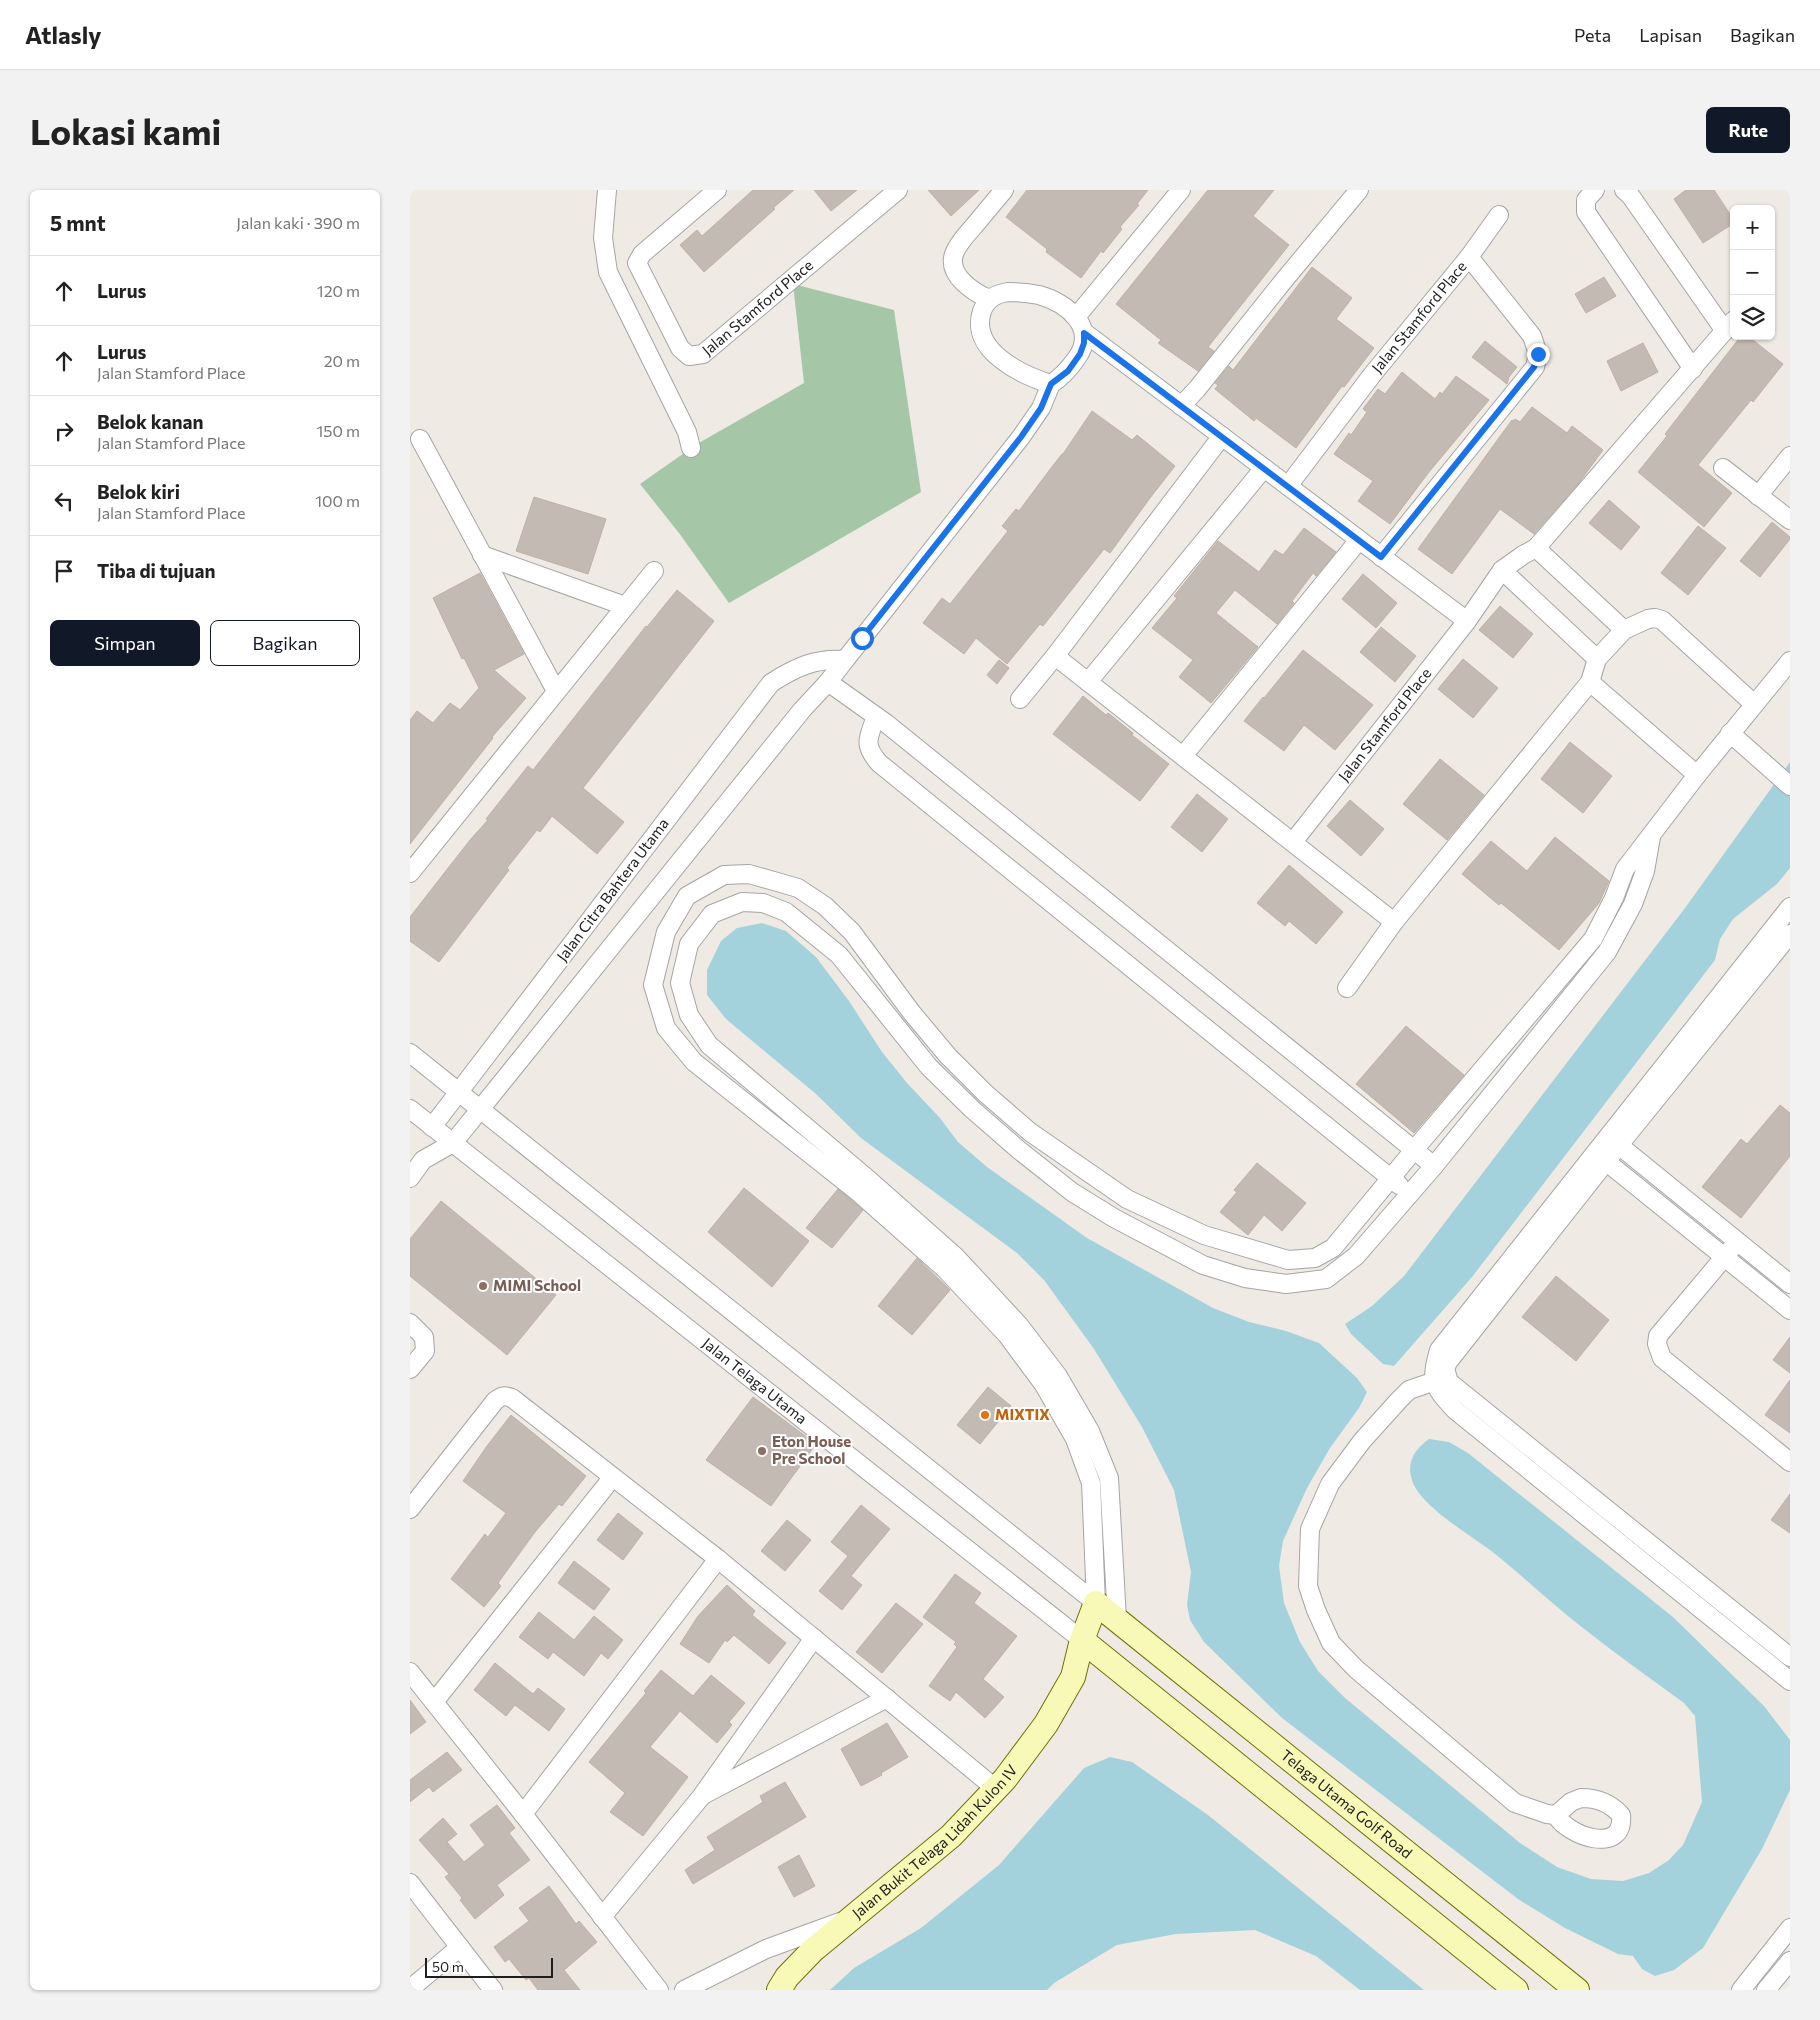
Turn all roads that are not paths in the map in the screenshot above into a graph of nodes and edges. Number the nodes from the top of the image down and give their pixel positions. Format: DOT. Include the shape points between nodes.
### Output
graph roads {
  1 [pos="608,190"];
  2 [pos="717,190"];
  3 [pos="898,190"];
  4 [pos="1004,190"];
  5 [pos="1181,190"];
  6 [pos="1359,190"];
  7 [pos="1595,190"];
  8 [pos="1624,190"];
  9 [pos="1499,215"];
  10 [pos="1469,257"];
  11 [pos="989,299"];
  12 [pos="1076,317"];
  13 [pos="1729,325"];
  14 [pos="1084,333"];
  15 [pos="1693,369"];
  16 [pos="1051,384"];
  17 [pos="1182,406"];
  18 [pos="1222,436"];
  19 [pos="420,439"];
  20 [pos="691,448"];
  21 [pos="1790,456"];
  22 [pos="1264,468"];
  23 [pos="1724,468"];
  24 [pos="1288,486"];
  25 [pos="1758,496"];
  26 [pos="1790,520"];
  27 [pos="1359,540"];
  28 [pos="1536,548"];
  29 [pos="482,555"];
  30 [pos="1381,557"];
  31 [pos="1502,570"];
  32 [pos="654,571"];
  33 [pos="625,606"];
  34 [pos="1467,621"];
  35 [pos="1624,630"];
  36 [pos="1055,656"];
  37 [pos="1597,659"];
  38 [pos="845,660"];
  39 [pos="1790,661"];
  40 [pos="828,682"];
  41 [pos="1088,682"];
  42 [pos="1590,682"];
  43 [pos="556,691"];
  44 [pos="1020,699"];
  45 [pos="1754,704"];
  46 [pos="876,716"];
  47 [pos="1730,734"];
  48 [pos="1183,756"];
  49 [pos="1697,775"];
  50 [pos="1790,786"];
  51 [pos="1651,833"];
  52 [pos="1293,842"];
  53 [pos="410,873"];
  54 [pos="1790,908"];
  55 [pos="1394,922"];
  56 [pos="1790,934"];
  57 [pos="1347,988"];
  58 [pos="410,1053"];
  59 [pos="458,1091"];
  60 [pos="410,1109"];
  61 [pos="481,1109"];
  62 [pos="432,1127"];
  63 [pos="1613,1140"];
  64 [pos="453,1143"];
  65 [pos="1414,1150"];
  66 [pos="1600,1157"];
  67 [pos="1434,1166"];
  68 [pos="410,1178"];
  69 [pos="1391,1178"];
  70 [pos="1409,1194"];
  71 [pos="1737,1242"];
  72 [pos="1726,1257"];
  73 [pos="1790,1284"];
  74 [pos="1790,1310"];
  75 [pos="410,1322"];
  76 [pos="410,1369"];
  77 [pos="1441,1379"];
  78 [pos="1790,1462"];
  79 [pos="612,1478"];
  80 [pos="410,1509"];
  81 [pos="718,1559"];
  82 [pos="1096,1602"];
  83 [pos="1117,1619"];
  84 [pos="814,1638"];
  85 [pos="1082,1640"];
  86 [pos="1104,1656"];
  87 [pos="1790,1657"];
  88 [pos="410,1672"];
  89 [pos="1074,1677"];
  90 [pos="1790,1681"];
  91 [pos="887,1698"];
  92 [pos="434,1702"];
  93 [pos="996,1789"];
  94 [pos="701,1797"];
  95 [pos="523,1814"];
  96 [pos="1556,1815"];
  97 [pos="410,1883"];
  98 [pos="602,1917"];
  99 [pos="850,1918"];
  100 [pos="1790,1928"];
  101 [pos="460,1947"];
  102 [pos="1790,1962"];
  103 [pos="410,1989"];
  104 [pos="493,1990"];
  105 [pos="659,1990"];
  106 [pos="684,1990"];
  107 [pos="779,1990"];
  108 [pos="1516,1990"];
  109 [pos="1577,1990"];
  110 [pos="1741,1990"];
  111 [pos="1766,1990"];
  1 -- 20 [label="street" via="603,238 608,272 687,432"];
  2 -- 3 [label="street, Jalan Stamford Place" via="642,254 637,262 680,348 688,356 703,354"];
  4 -- 11 [label="street" via="958,245 953,256 953,267 960,279"];
  5 -- 12 [label="street"];
  6 -- 17 [label="street"];
  7 -- 15 [label="street" via="1586,200 1586,212"];
  8 -- 13 [label="street"];
  9 -- 10 [label="street"];
  10 -- 24 [label="street, Jalan Stamford Place" via="1372,375"];
  10 -- 30 [label="street, Jalan Stamford Place" via="1532,336 1538,354 1534,367"];
  11 -- 12 [label="street" via="998,294 1023,292 1040,296"];
  11 -- 16 [label="street" via="981,315 984,342 996,355 1024,373"];
  12 -- 14 [label="street"];
  13 -- 15 [label="street"];
  14 -- 16 [label="street" via="1080,354 1068,371"];
  14 -- 17 [label="street"];
  15 -- 28 [label="street"];
  16 -- 38 [label="street" via="1041,408 1021,437"];
  17 -- 18 [label="street"];
  18 -- 22 [label="street"];
  18 -- 36 [label="street"];
  19 -- 29 [label="street"];
  21 -- 25 [label="street"];
  22 -- 24 [label="street"];
  22 -- 41 [label="street"];
  23 -- 25 [label="street"];
  24 -- 27 [label="street"];
  25 -- 26 [label="street"];
  27 -- 30 [label="street"];
  27 -- 48 [label="street"];
  28 -- 31 [label="street"];
  28 -- 35 [label="street"];
  29 -- 33 [label="street"];
  29 -- 43 [label="street"];
  30 -- 34 [label="street"];
  31 -- 34 [label="street, Jalan Stamford Place"];
  31 -- 37 [label="street"];
  32 -- 33 [label="street"];
  33 -- 43 [label="street"];
  34 -- 52 [label="street, Jalan Stamford Place"];
  35 -- 37 [label="street"];
  35 -- 45 [label="street" via="1648,619 1662,620"];
  36 -- 41 [label="street"];
  36 -- 44 [label="street"];
  37 -- 42 [label="street"];
  38 -- 40 [label="street"];
  38 -- 59 [label="street, Jalan Citra Bahtera Utama" via="820,660 788,672 771,683"];
  39 -- 45 [label="street"];
  40 -- 46 [label="street"];
  40 -- 61 [label="street" via="796,717"];
  41 -- 48 [label="street"];
  42 -- 49 [label="street"];
  42 -- 55 [label="street"];
  43 -- 53 [label="street"];
  45 -- 47 [label="street"];
  46 -- 65 [label="street"];
  46 -- 69 [label="street" via="867,744 879,763"];
  47 -- 49 [label="street"];
  47 -- 50 [label="street"];
  48 -- 52 [label="street"];
  49 -- 51 [label="street"];
  51 -- 65 [label="street" via="1625,870 1593,939"];
  51 -- 67 [label="street" via="1645,871 1633,904 1607,952"];
  52 -- 55 [label="street"];
  54 -- 63 [label="street"];
  55 -- 57 [label="street"];
  56 -- 63 [label="street"];
  58 -- 59 [label="street"];
  59 -- 61 [label="street"];
  59 -- 62 [label="street, Jalan Citra Bahtera Utama"];
  60 -- 62 [label="street, Jalan Telaga Utama"];
  61 -- 64 [label="street"];
  61 -- 82 [label="street"];
  62 -- 64 [label="street, Jalan Telaga Utama"];
  63 -- 66 [label="street"];
  63 -- 71 [label="street"];
  64 -- 68 [label="street" via="423,1160"];
  64 -- 85 [label="street, Jalan Telaga Utama"];
  65 -- 67 [label="street"];
  65 -- 69 [label="street"];
  66 -- 72 [label="street"];
  66 -- 77 [label="street" via="1448,1362"];
  67 -- 70 [label="street"];
  69 -- 70 [label="street"];
  69 -- 82 [label="street" via="1333,1248 1315,1258 1288,1260 1204,1235 1126,1199 1030,1132 948,1056 852,932 825,906 798,888 750,874 724,875 687,896 666,932 653,985 666,1028 694,1062 858,1192 945,1269 1007,1335 1044,1385 1076,1438 1091,1482"];
  70 -- 83 [label="street" via="1356,1256 1326,1279 1286,1284 1244,1278 1203,1265 1072,1192 1019,1150 929,1067 839,955 786,912 763,903 742,902 712,914 689,944 680,983 689,1015 708,1045 956,1257 1019,1325 1058,1376 1090,1431 1109,1478"];
  71 -- 72 [label="street"];
  71 -- 73 [label="street"];
  72 -- 74 [label="street"];
  72 -- 78 [label="street" via="1658,1336 1658,1350 1662,1358"];
  75 -- 76 [label="street" via="424,1337 425,1351"];
  77 -- 87 [label="street" via="1450,1382"];
  77 -- 90 [label="street" via="1440,1393 1455,1410"];
  77 -- 96 [label="street" via="1409,1390 1362,1441 1330,1484 1310,1529 1308,1586 1331,1643 1356,1668 1515,1802"];
  79 -- 80 [label="street" via="512,1398 501,1396"];
  79 -- 81 [label="street"];
  79 -- 92 [label="street"];
  81 -- 84 [label="street"];
  81 -- 95 [label="street"];
  82 -- 83 [label="main road"];
  82 -- 85 [label="main road, Jalan Bukit Telaga Lidah Kulon IV"];
  83 -- 86 [label="main road"];
  83 -- 109 [label="main road, Telaga Utama Golf Road"];
  84 -- 91 [label="street"];
  84 -- 94 [label="street"];
  85 -- 86 [label="main road, Jalan Telaga Utama"];
  85 -- 89 [label="main road, Jalan Bukit Telaga Lidah Kulon IV"];
  86 -- 89 [label="main road, Jalan Bukit Telaga Lidah Kulon IV"];
  86 -- 108 [label="main road"];
  88 -- 92 [label="street"];
  89 -- 93 [label="main road, Jalan Bukit Telaga Lidah Kulon IV" via="1046,1724"];
  91 -- 93 [label="street"];
  91 -- 94 [label="street"];
  92 -- 95 [label="street"];
  93 -- 99 [label="main road, Jalan Bukit Telaga Lidah Kulon IV" via="951,1836"];
  94 -- 98 [label="street"];
  95 -- 98 [label="street"];
  97 -- 101 [label="street"];
  98 -- 105 [label="street"];
  99 -- 106 [label="street" via="766,1949"];
  99 -- 107 [label="main road, Jalan Bukit Telaga Lidah Kulon IV" via="813,1950"];
  100 -- 110 [label="street"];
  101 -- 103 [label="street"];
  101 -- 104 [label="street"];
  102 -- 111 [label="street"];
}
